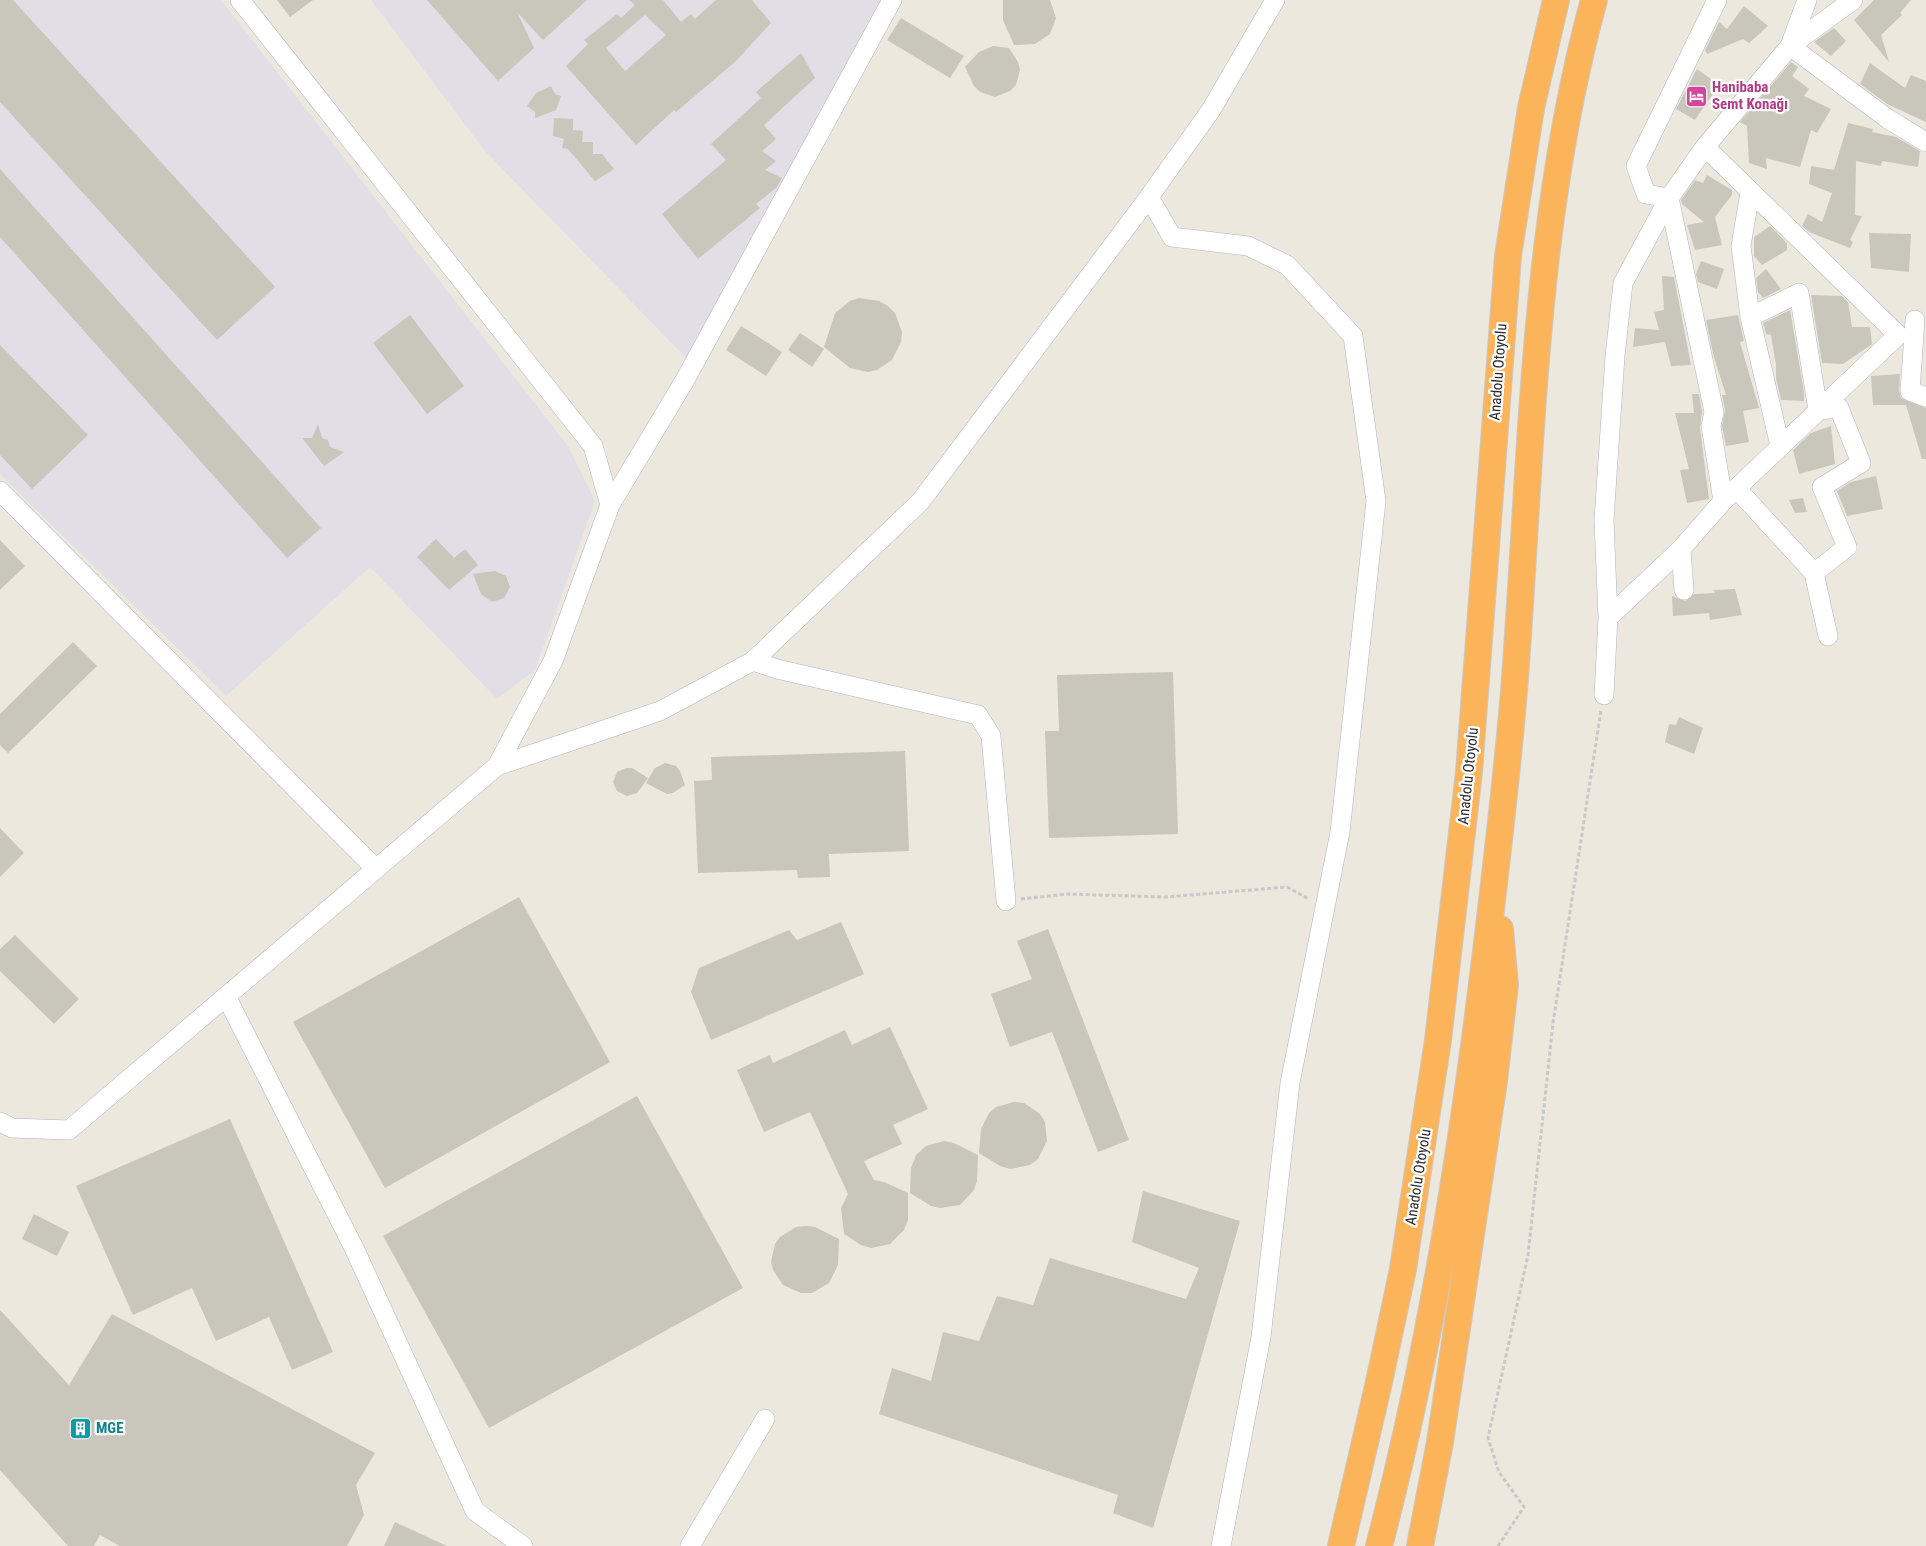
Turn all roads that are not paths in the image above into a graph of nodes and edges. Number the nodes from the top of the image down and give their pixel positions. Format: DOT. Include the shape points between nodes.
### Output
graph roads {
  1 [pos="240,0"];
  2 [pos="892,0"];
  3 [pos="1275,0"];
  4 [pos="1556,0"];
  5 [pos="1594,0"];
  6 [pos="1717,0"];
  7 [pos="1807,0"];
  8 [pos="1853,0"];
  9 [pos="1790,46"];
  10 [pos="1926,142"];
  11 [pos="1705,147"];
  12 [pos="1750,192"];
  13 [pos="1149,197"];
  14 [pos="1669,198"];
  15 [pos="1920,315"];
  16 [pos="1750,317"];
  17 [pos="1898,335"];
  18 [pos="1926,397"];
  19 [pos="1818,410"];
  20 [pos="1780,446"];
  21 [pos="0,491"];
  22 [pos="1730,495"];
  23 [pos="610,505"];
  24 [pos="1681,549"];
  25 [pos="1814,573"];
  26 [pos="1684,590"];
  27 [pos="1608,618"];
  28 [pos="1828,636"];
  29 [pos="753,661"];
  30 [pos="1604,695"];
  31 [pos="497,766"];
  32 [pos="376,869"];
  33 [pos="1495,877"];
  34 [pos="1006,901"];
  35 [pos="226,996"];
  36 [pos="0,1122"];
  37 [pos="765,1419"];
  38 [pos="523,1546"];
  39 [pos="690,1546"];
  40 [pos="1222,1546"];
  41 [pos="1341,1546"];
  42 [pos="1378,1546"];
  43 [pos="1420,1546"];
  1 -- 23 [label="street" via="593,446"];
  2 -- 23 [label="street" via="685,380"];
  3 -- 13 [label="street" via="1211,110"];
  4 -- 41 [label="highway, Anadolu Otoyolu" via="1532,108 1508,256 1469,772 1438,1040 1403,1270"];
  5 -- 33 [label="highway" via="1559,156 1541,292 1514,680"];
  6 -- 14 [label="street" via="1636,166 1646,194"];
  7 -- 9 [label="street"];
  8 -- 9 [label="street"];
  9 -- 10 [label="street" via="1888,120"];
  9 -- 11 [label="street"];
  11 -- 12 [label="street"];
  11 -- 14 [label="street"];
  12 -- 16 [label="street" via="1741,246"];
  12 -- 17 [label="street"];
  13 -- 29 [label="street" via="920,502"];
  13 -- 40 [label="street" via="1172,238 1248,246 1287,265 1353,336 1376,500 1340,832 1290,1083 1261,1337"];
  14 -- 22 [label="street" via="1714,412 1711,426"];
  14 -- 27 [label="street" via="1623,283 1604,520"];
  15 -- 17 [label="street"];
  15 -- 18 [label="street" via="1910,391"];
  16 -- 19 [label="street" via="1799,293"];
  16 -- 20 [label="street"];
  17 -- 19 [label="street"];
  19 -- 20 [label="street"];
  19 -- 25 [label="street" via="1839,408 1861,463 1822,487 1847,547"];
  20 -- 22 [label="street"];
  21 -- 32 [label="street"];
  22 -- 24 [label="street"];
  22 -- 25 [label="street"];
  23 -- 31 [label="street" via="553,661"];
  24 -- 26 [label="street"];
  24 -- 27 [label="street"];
  25 -- 28 [label="street"];
  27 -- 30 [label="street"];
  29 -- 31 [label="street" via="660,711"];
  29 -- 34 [label="street" via="978,715 992,736"];
  31 -- 32 [label="street"];
  32 -- 35 [label="street"];
  33 -- 42 [label="highway" via="1473,1059 1437,1286"];
  33 -- 43 [label="highway" via="1505,985 1449,1384 1432,1494"];
  35 -- 36 [label="street" via="69,1130 12,1128"];
  35 -- 38 [label="street" via="354,1248 475,1511"];
  37 -- 39 [label="street"];
}
